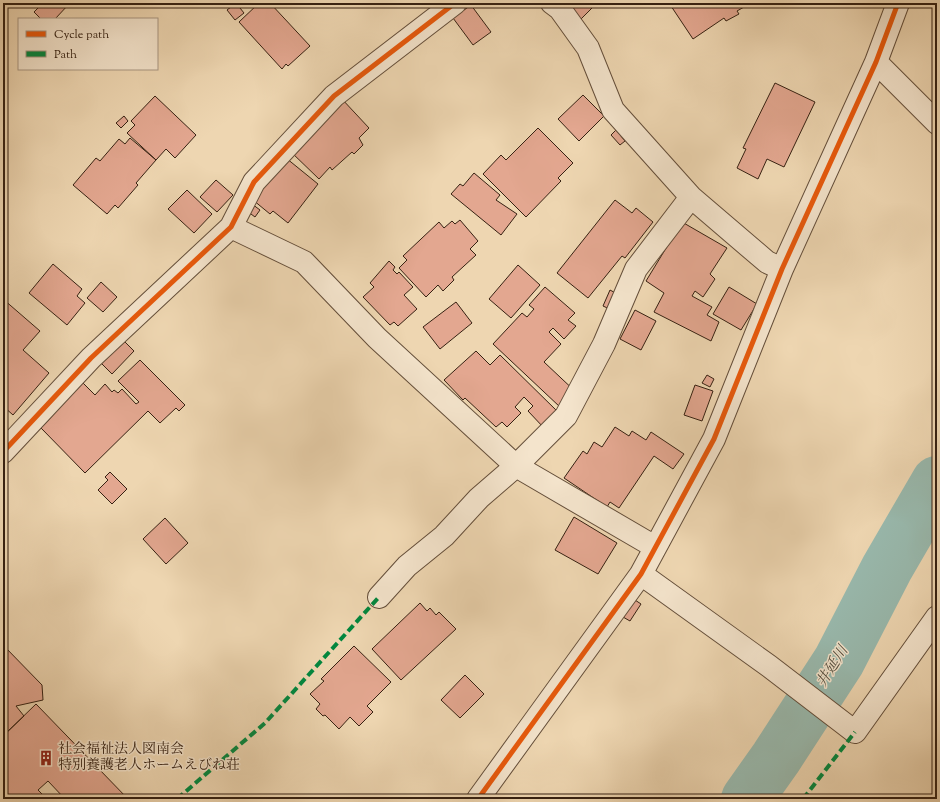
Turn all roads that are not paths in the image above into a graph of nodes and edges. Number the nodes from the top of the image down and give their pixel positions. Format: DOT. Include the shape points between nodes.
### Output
graph roads {
  1 [pos="552,3"];
  2 [pos="898,3"];
  3 [pos="444,6"];
  4 [pos="876,62"];
  5 [pos="937,123"];
  6 [pos="691,197"];
  7 [pos="231,227"];
  8 [pos="782,269"];
  9 [pos="3,452"];
  10 [pos="516,466"];
  11 [pos="655,547"];
  12 [pos="641,574"];
  13 [pos="379,597"];
  14 [pos="937,617"];
  15 [pos="478,799"];
  1 -- 6 [label="street" via="560,9 588,48 613,110"];
  2 -- 4 [label="street"];
  3 -- 7 [label="street" via="334,96 254,182"];
  4 -- 5 [label="street"];
  4 -- 8 [label="street"];
  6 -- 8 [label="street" via="767,262"];
  6 -- 10 [label="street" via="636,270 604,344 566,416"];
  7 -- 9 [label="street" via="91,358"];
  7 -- 10 [label="street" via="304,262 377,338"];
  8 -- 11 [label="street" via="714,439"];
  10 -- 11 [label="street"];
  10 -- 13 [label="street" via="479,498 444,536 407,566"];
  11 -- 12 [label="street"];
  12 -- 14 [label="street" via="769,666 855,732"];
  12 -- 15 [label="street"];
}
